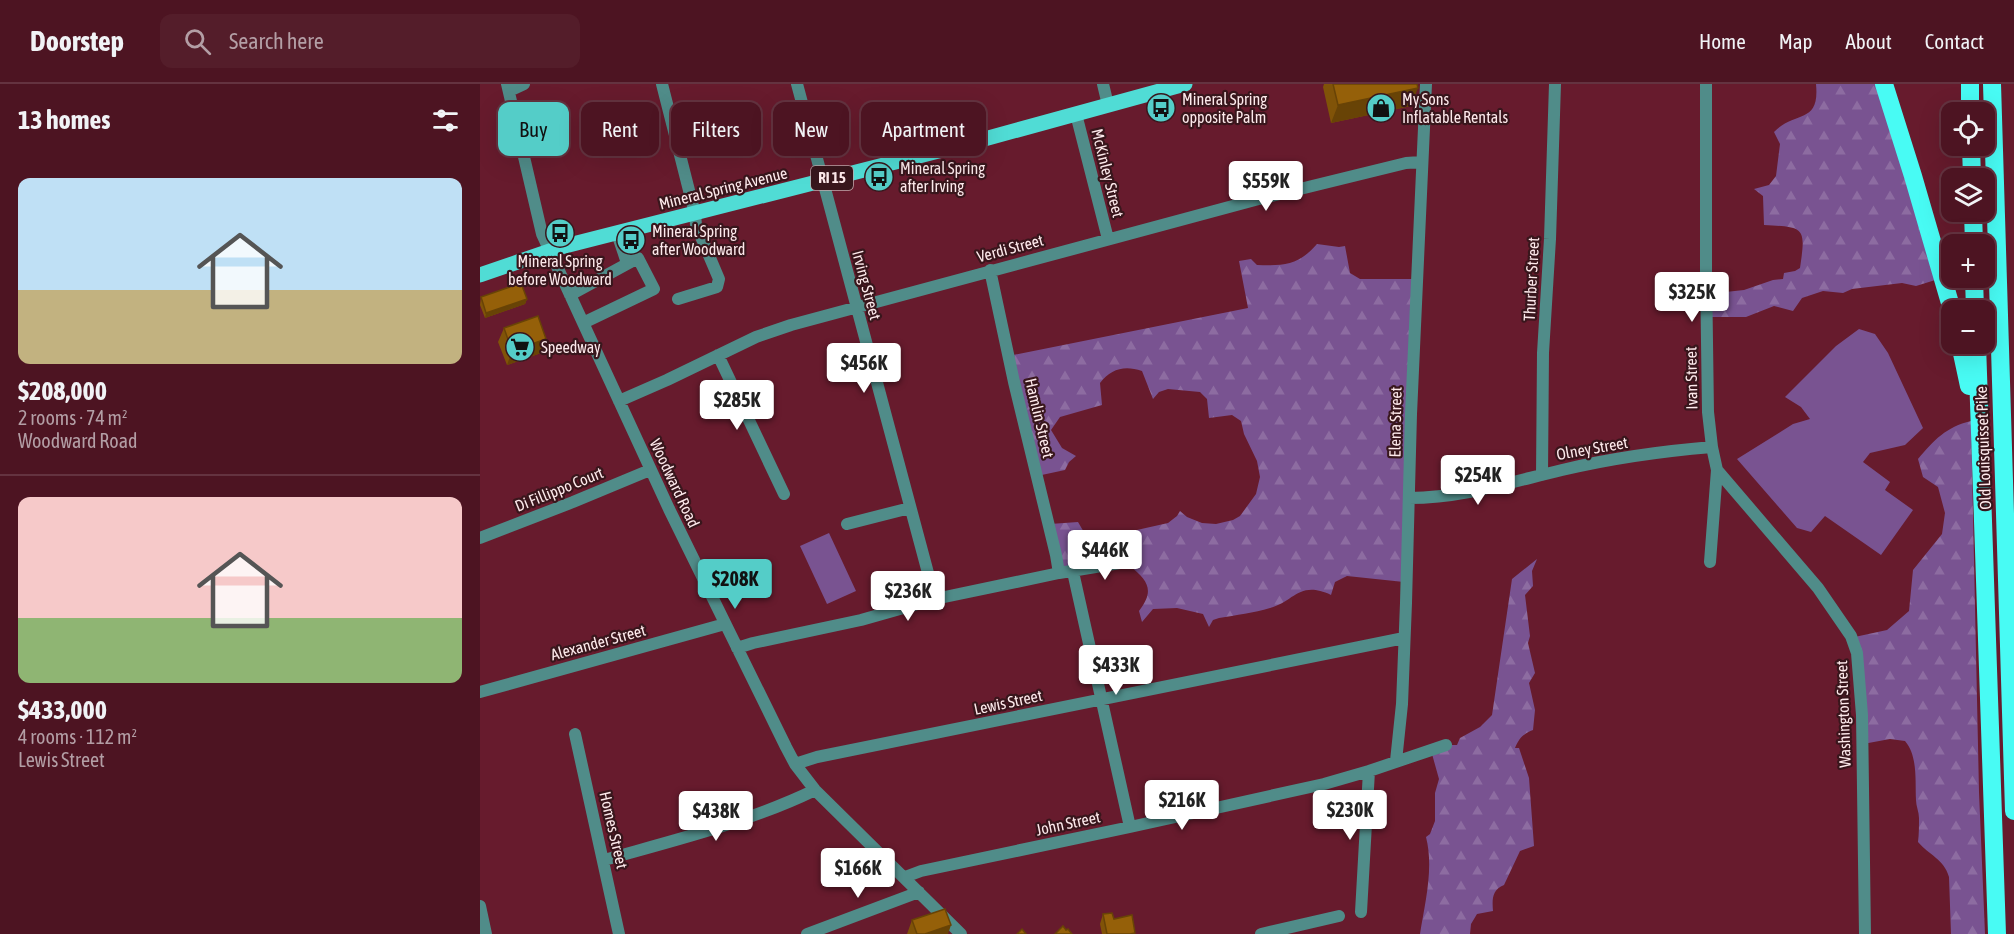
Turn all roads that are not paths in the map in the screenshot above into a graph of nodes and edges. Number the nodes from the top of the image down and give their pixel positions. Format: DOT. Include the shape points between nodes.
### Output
graph roads {
  1 [pos="524,84"];
  2 [pos="662,84"];
  3 [pos="797,84"];
  4 [pos="1103,84"];
  5 [pos="1185,84"];
  6 [pos="1426,84"];
  7 [pos="1555,84"];
  8 [pos="1706,84"];
  9 [pos="1884,84"];
  10 [pos="1970,85"];
  11 [pos="508,88"];
  12 [pos="1992,89"];
  13 [pos="1970,102"];
  14 [pos="1108,105"];
  15 [pos="1076,114"];
  16 [pos="1421,162"];
  17 [pos="822,181"];
  18 [pos="695,214"];
  19 [pos="617,233"];
  20 [pos="1108,239"];
  21 [pos="551,253"];
  22 [pos="627,263"];
  23 [pos="990,270"];
  24 [pos="480,275"];
  25 [pos="570,295"];
  26 [pos="678,298"];
  27 [pos="1949,300"];
  28 [pos="855,306"];
  29 [pos="583,323"];
  30 [pos="1963,354"];
  31 [pos="1977,354"];
  32 [pos="718,355"];
  33 [pos="619,401"];
  34 [pos="1712,447"];
  35 [pos="1982,462"];
  36 [pos="650,470"];
  37 [pos="1717,470"];
  38 [pos="1542,475"];
  39 [pos="784,494"];
  40 [pos="1410,498"];
  41 [pos="910,508"];
  42 [pos="847,524"];
  43 [pos="480,538"];
  44 [pos="1132,561"];
  45 [pos="1710,562"];
  46 [pos="1072,572"];
  47 [pos="1059,573"];
  48 [pos="935,599"];
  49 [pos="725,624"];
  50 [pos="1404,638"];
  51 [pos="737,648"];
  52 [pos="480,692"];
  53 [pos="1101,699"];
  54 [pos="575,734"];
  55 [pos="1446,745"];
  56 [pos="1396,761"];
  57 [pos="795,764"];
  58 [pos="1369,771"];
  59 [pos="2014,778"];
  60 [pos="815,790"];
  61 [pos="2014,811"];
  62 [pos="1130,827"];
  63 [pos="604,860"];
  64 [pos="905,877"];
  65 [pos="919,892"];
  66 [pos="480,906"];
  67 [pos="1361,912"];
  68 [pos="1339,916"];
  69 [pos="486,934"];
  70 [pos="620,934"];
  71 [pos="807,934"];
  72 [pos="961,934"];
  73 [pos="1261,934"];
  74 [pos="1865,934"];
  75 [pos="1996,934"];
  1 -- 11 [label="street"];
  2 -- 18 [label="street"];
  3 -- 17 [label="street, Irving Street"];
  4 -- 14 [label="street"];
  5 -- 14 [label="main road, Mineral Spring Avenue / RI 15"];
  6 -- 16 [label="street, Elena Street"];
  7 -- 38 [label="street, Thurber Street" via="1543,353"];
  8 -- 34 [label="street, Ivan Street" via="1708,412"];
  9 -- 27 [label="highway"];
  10 -- 13 [label="highway"];
  11 -- 21 [label="street, Woodward Road" via="542,234"];
  12 -- 59 [label="highway, Old Louisquisset Pike"];
  14 -- 15 [label="main road, Mineral Spring Avenue / RI 15"];
  15 -- 17 [label="main road, Mineral Spring Avenue / RI 15"];
  15 -- 20 [label="street, McKinley Street"];
  16 -- 20 [label="street, Verdi Street"];
  16 -- 40 [label="street, Elena Street"];
  17 -- 18 [label="main road, Mineral Spring Avenue / RI 15"];
  17 -- 28 [label="street, Irving Street"];
  18 -- 19 [label="main road, Mineral Spring Avenue / RI 15"];
  18 -- 26 [label="street" via="719,284"];
  19 -- 21 [label="main road, Mineral Spring Avenue / RI 15"];
  19 -- 22 [label="street"];
  20 -- 23 [label="street, Verdi Street"];
  21 -- 24 [label="main road, Mineral Spring Avenue / RI 15"];
  21 -- 25 [label="street, Woodward Road"];
  22 -- 25 [label="street"];
  22 -- 29 [label="street" via="638,258 654,289"];
  23 -- 28 [label="street, Verdi Street"];
  23 -- 47 [label="street, Hamlin Street"];
  25 -- 29 [label="street, Woodward Road"];
  28 -- 32 [label="street, Verdi Street" via="756,337"];
  28 -- 41 [label="street, Irving Street"];
  29 -- 33 [label="street, Woodward Road"];
  30 -- 35 [label="highway"];
  31 -- 35 [label="highway, Old Louisquisset Pike"];
  32 -- 33 [label="street, Verdi Street"];
  32 -- 39 [label="street"];
  33 -- 36 [label="street, Woodward Road"];
  34 -- 37 [label="street, Ivan Street"];
  34 -- 38 [label="street, Olney Street" via="1681,449"];
  35 -- 75 [label="highway, Old Louisquisset Pike"];
  36 -- 43 [label="street, Di Fillippo Court"];
  36 -- 49 [label="street, Woodward Road"];
  37 -- 45 [label="street, Ivan Street"];
  37 -- 74 [label="street, Washington Street" via="1818,588 1851,636 1857,653 1862,715"];
  38 -- 40 [label="street, Olney Street" via="1438,498"];
  40 -- 50 [label="street, Elena Street"];
  41 -- 42 [label="street"];
  41 -- 48 [label="street, Irving Street"];
  44 -- 46 [label="street"];
  46 -- 47 [label="street"];
  46 -- 53 [label="street"];
  47 -- 48 [label="street"];
  48 -- 51 [label="street"];
  49 -- 51 [label="street, Woodward Road"];
  49 -- 52 [label="street, Alexander Street"];
  50 -- 53 [label="street, Lewis Street"];
  50 -- 56 [label="street, Elena Street"];
  51 -- 57 [label="street, Woodward Road"];
  53 -- 57 [label="street, Lewis Street"];
  53 -- 62 [label="street"];
  54 -- 63 [label="street, Homes Street"];
  55 -- 56 [label="street, John Street"];
  56 -- 58 [label="street, John Street"];
  57 -- 60 [label="street, Woodward Road"];
  58 -- 62 [label="street, John Street"];
  58 -- 67 [label="street"];
  59 -- 61 [label="highway, Old Louisquisset Pike"];
  60 -- 63 [label="street" via="756,814"];
  60 -- 64 [label="street, Woodward Road"];
  62 -- 64 [label="street, John Street"];
  63 -- 70 [label="street, Homes Street"];
  64 -- 65 [label="street, Woodward Road"];
  65 -- 71 [label="street"];
  65 -- 72 [label="street, Woodward Road"];
  66 -- 69 [label="street"];
  68 -- 73 [label="street"];
}
